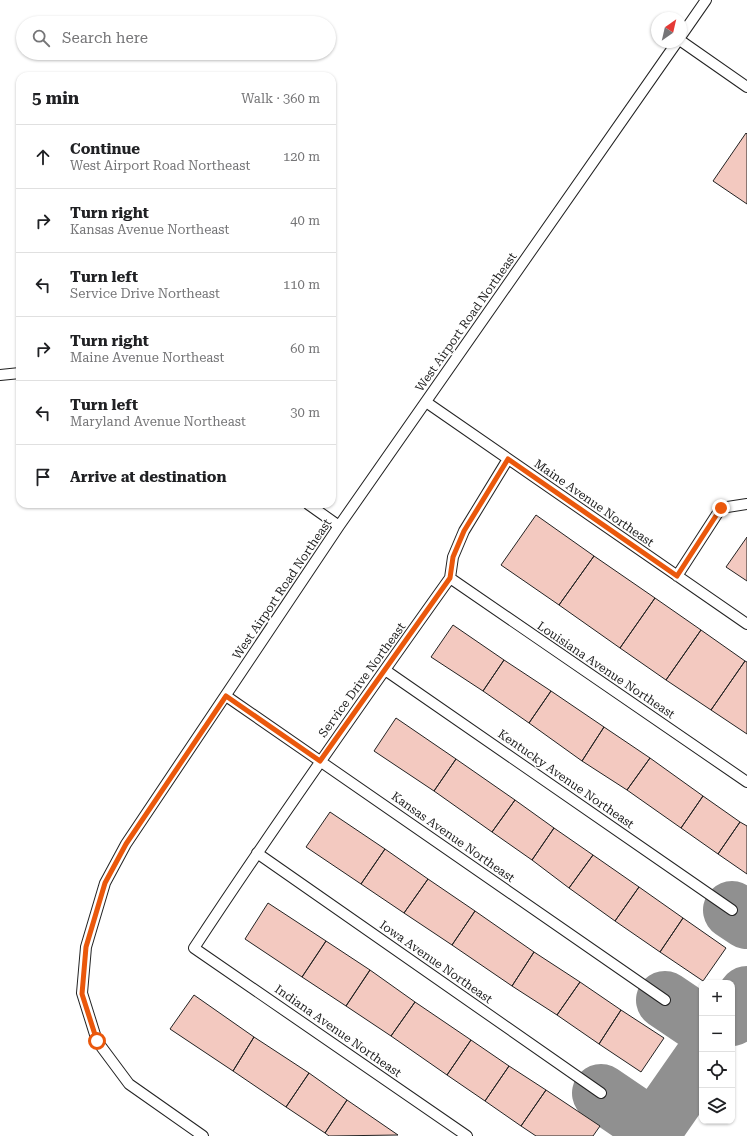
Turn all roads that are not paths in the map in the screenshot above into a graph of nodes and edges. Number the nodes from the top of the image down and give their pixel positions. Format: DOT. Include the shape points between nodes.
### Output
graph roads {
  1 [pos="706,0"];
  2 [pos="687,27"];
  3 [pos="687,45"];
  4 [pos="673,48"];
  5 [pos="747,87"];
  6 [pos="16,374"];
  7 [pos="0,375"];
  8 [pos="426,402"];
  9 [pos="508,459"];
  10 [pos="747,504"];
  11 [pos="314,508"];
  12 [pos="339,526"];
  13 [pos="677,576"];
  14 [pos="450,578"];
  15 [pos="747,624"];
  16 [pos="384,670"];
  17 [pos="226,696"];
  18 [pos="320,761"];
  19 [pos="747,782"];
  20 [pos="257,853"];
  21 [pos="732,910"];
  22 [pos="194,948"];
  23 [pos="665,1000"];
  24 [pos="601,1093"];
  25 [pos="203,1136"];
  26 [pos="467,1136"];
  1 -- 2 [label="lane"];
  3 -- 5 [label="lane"];
  4 -- 8 [label="lane, West Airport Road Northeast"];
  6 -- 7 [label="lane"];
  8 -- 9 [label="lane, Maine Avenue Northeast"];
  8 -- 12 [label="lane, West Airport Road Northeast"];
  9 -- 13 [label="lane, Maine Avenue Northeast"];
  9 -- 14 [label="lane, Service Drive Northeast" via="464,531 453,557"];
  10 -- 13 [label="lane" via="721,508"];
  11 -- 12 [label="lane"];
  12 -- 17 [label="lane, West Airport Road Northeast"];
  13 -- 15 [label="lane, Maine Avenue Northeast"];
  14 -- 16 [label="lane, Service Drive Northeast"];
  14 -- 19 [label="lane, Louisiana Avenue Northeast"];
  16 -- 18 [label="lane, Service Drive Northeast"];
  16 -- 21 [label="lane, Kentucky Avenue Northeast"];
  17 -- 18 [label="lane, Kansas Avenue Northeast"];
  17 -- 25 [label="lane, West Airport Road Northeast" via="126,844 105,883 86,947 82,994 97,1041 129,1084"];
  18 -- 20 [label="lane, Service Drive Northeast"];
  18 -- 23 [label="lane, Kansas Avenue Northeast"];
  20 -- 22 [label="lane, Service Drive Northeast"];
  20 -- 24 [label="lane, Iowa Avenue Northeast"];
  22 -- 26 [label="lane, Indiana Avenue Northeast"];
}
